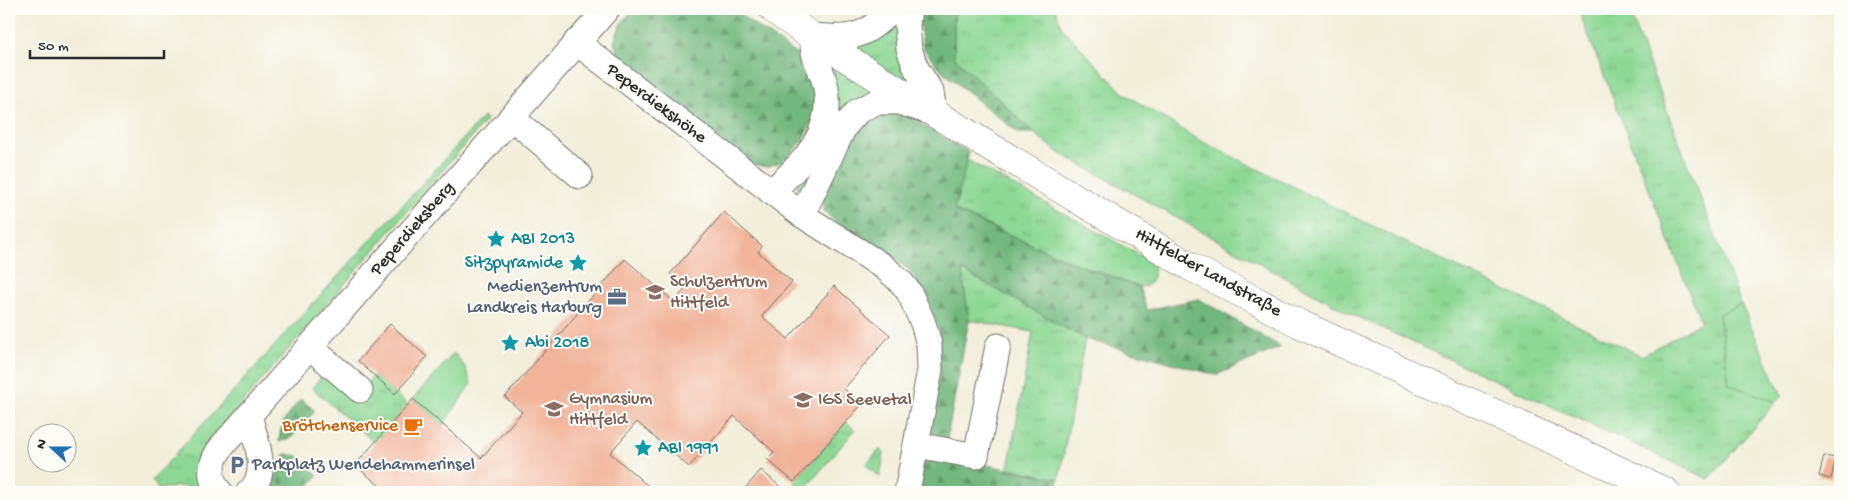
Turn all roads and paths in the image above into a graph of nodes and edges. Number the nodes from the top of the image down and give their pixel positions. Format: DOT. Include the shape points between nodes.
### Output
graph roads {
  1 [pos="606,9"];
  2 [pos="773,9"];
  3 [pos="892,9"];
  4 [pos="909,9"];
  5 [pos="812,36"];
  6 [pos="576,42"];
  7 [pos="934,113"];
  8 [pos="511,117"];
  9 [pos="580,176"];
  10 [pos="771,192"];
  11 [pos="802,215"];
  12 [pos="998,346"];
  13 [pos="310,347"];
  14 [pos="360,390"];
  15 [pos="249,416"];
  16 [pos="917,445"];
  17 [pos="219,492"];
  18 [pos="249,492"];
  19 [pos="907,492"];
  20 [pos="1666,492"];
  1 -- 6 [label="street"];
  2 -- 5 [label="main road, Hittfelder Landstraße"];
  3 -- 5 [label="street" via="875,26 862,33 843,38"];
  4 -- 7 [label="street" via="909,49 931,92"];
  5 -- 7 [label="main road, Hittfelder Landstraße"];
  5 -- 10 [label="street" via="826,90 826,119 809,154"];
  6 -- 8 [label="street, Peperdieksberg"];
  6 -- 10 [label="street, Peperdiekshöhe"];
  7 -- 11 [label="street" via="899,102 876,102 858,111 844,128"];
  7 -- 20 [label="main road, Hittfelder Landstraße" via="1189,266 1300,324"];
  8 -- 9 [label="street"];
  8 -- 13 [label="street, Peperdieksberg"];
  10 -- 11 [label="street, Peperdiekshöhe"];
  11 -- 16 [label="street, Peperdiekshöhe" via="884,267 909,292 929,344 930,370"];
  12 -- 16 [label="street" via="976,456"];
  13 -- 14 [label="street"];
  13 -- 15 [label="street, Peperdieksberg"];
  15 -- 17 [label="street, Peperdieksberg" via="215,455 212,481"];
  15 -- 18 [label="street" via="260,473"];
  16 -- 19 [label="street, Peperdiekshöhe"];
}
